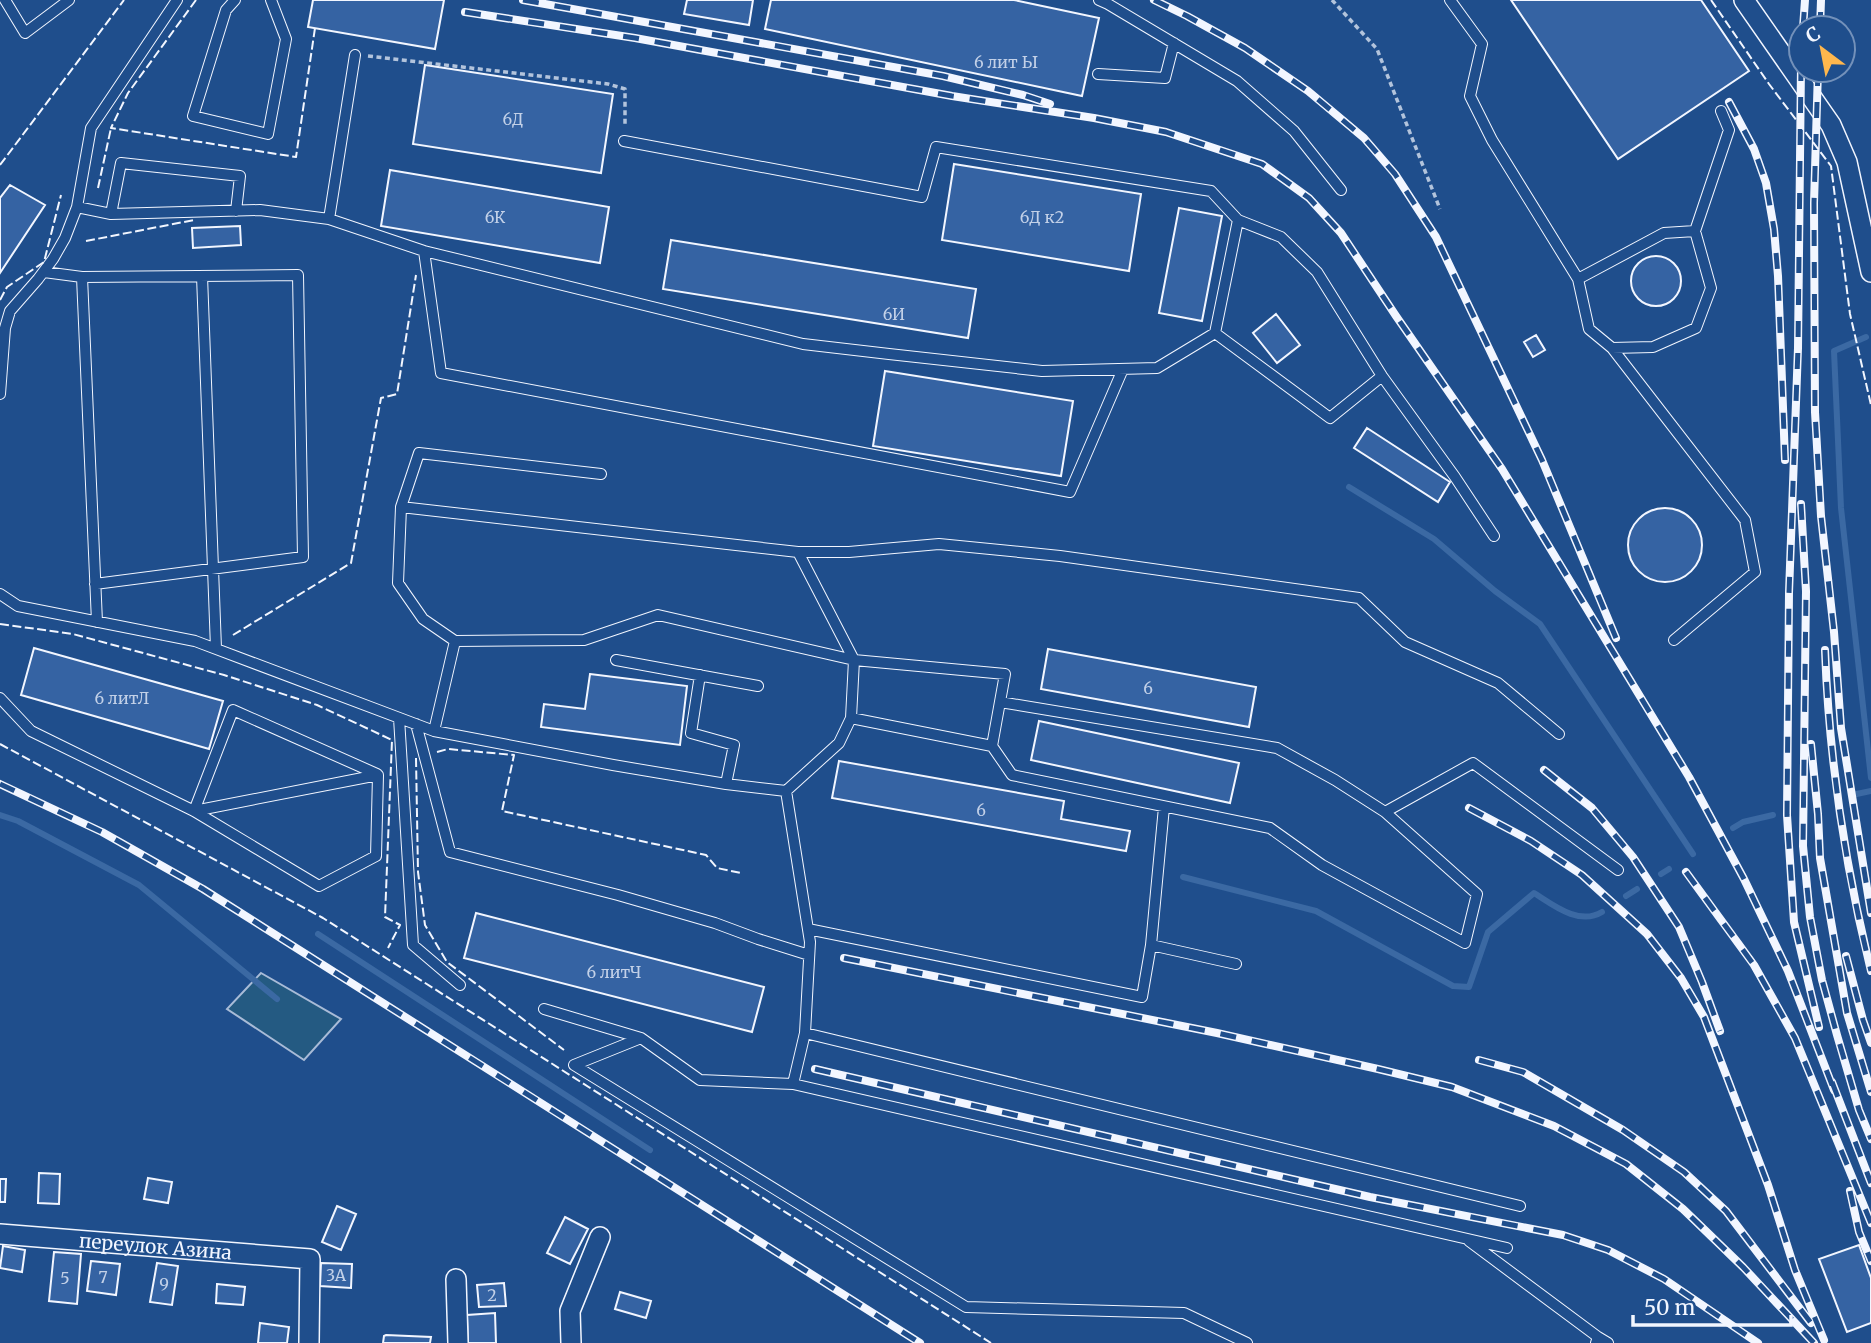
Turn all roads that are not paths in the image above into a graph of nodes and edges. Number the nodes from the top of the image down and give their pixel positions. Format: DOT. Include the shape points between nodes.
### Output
graph roads {
  1 [pos="5,0"];
  2 [pos="69,0"];
  3 [pos="177,0"];
  4 [pos="235,0"];
  5 [pos="271,0"];
  6 [pos="1099,0"];
  7 [pos="1450,0"];
  8 [pos="1744,0"];
  9 [pos="1174,43"];
  10 [pos="355,55"];
  11 [pos="1098,74"];
  12 [pos="1721,111"];
  13 [pos="624,141"];
  14 [pos="1341,190"];
  15 [pos="78,207"];
  16 [pos="236,211"];
  17 [pos="111,214"];
  18 [pos="329,219"];
  19 [pos="1238,220"];
  20 [pos="1695,231"];
  21 [pos="424,251"];
  22 [pos="44,272"];
  23 [pos="1871,272"];
  24 [pos="202,276"];
  25 [pos="82,277"];
  26 [pos="1578,279"];
  27 [pos="1215,333"];
  28 [pos="1612,348"];
  29 [pos="1123,369"];
  30 [pos="1382,376"];
  31 [pos="0,394"];
  32 [pos="601,474"];
  33 [pos="401,508"];
  34 [pos="1494,536"];
  35 [pos="798,552"];
  36 [pos="213,569"];
  37 [pos="95,584"];
  38 [pos="0,594"];
  39 [pos="97,622"];
  40 [pos="1674,640"];
  41 [pos="455,641"];
  42 [pos="216,648"];
  43 [pos="616,660"];
  44 [pos="855,660"];
  45 [pos="700,675"];
  46 [pos="758,686"];
  47 [pos="0,698"];
  48 [pos="1000,702"];
  49 [pos="399,718"];
  50 [pos="851,718"];
  51 [pos="416,724"];
  52 [pos="434,731"];
  53 [pos="1559,734"];
  54 [pos="992,747"];
  55 [pos="378,775"];
  56 [pos="726,784"];
  57 [pos="786,791"];
  58 [pos="1164,807"];
  59 [pos="194,811"];
  60 [pos="1385,812"];
  61 [pos="1618,870"];
  62 [pos="808,929"];
  63 [pos="1151,945"];
  64 [pos="809,955"];
  65 [pos="1236,964"];
  66 [pos="460,985"];
  67 [pos="544,1009"];
  68 [pos="805,1033"];
  69 [pos="641,1038"];
  70 [pos="793,1084"];
  71 [pos="1521,1206"];
  72 [pos="0,1234"];
  73 [pos="600,1237"];
  74 [pos="1465,1238"];
  75 [pos="1507,1248"];
  76 [pos="456,1279"];
  77 [pos="1601,1341"];
  78 [pos="309,1343"];
  79 [pos="458,1343"];
  80 [pos="571,1343"];
  81 [pos="1247,1343"];
  1 -- 2 [label="lane" via="25,33"];
  3 -- 15 [label="lane" via="91,128"];
  4 -- 5 [label="lane" via="226,10 193,116 268,134 286,39"];
  6 -- 9 [label="lane"];
  7 -- 26 [label="lane" via="1482,44 1470,96"];
  8 -- 23 [label="street" via="1831,125 1847,162"];
  9 -- 11 [label="lane" via="1165,78"];
  9 -- 14 [label="lane" via="1237,81 1294,131"];
  10 -- 18 [label="lane"];
  12 -- 20 [label="lane" via="1729,130"];
  13 -- 19 [label="lane" via="922,197 936,147 1211,191"];
  15 -- 17 [label="lane"];
  15 -- 22 [label="lane"];
  16 -- 17 [label="lane"];
  16 -- 17 [label="lane" via="240,176 121,163"];
  16 -- 18 [label="lane"];
  18 -- 21 [label="lane"];
  19 -- 27 [label="lane"];
  19 -- 30 [label="lane" via="1281,237 1317,272"];
  20 -- 26 [label="lane" via="1664,233"];
  20 -- 28 [label="lane" via="1711,288 1696,328 1653,347"];
  21 -- 29 [label="lane" via="803,344 1042,370"];
  21 -- 29 [label="lane" via="441,373 1070,492"];
  22 -- 25 [label="lane"];
  22 -- 31 [label="lane" via="10,311"];
  24 -- 25 [label="lane"];
  24 -- 36 [label="lane"];
  24 -- 36 [label="lane" via="298,275 303,557"];
  25 -- 37 [label="lane"];
  26 -- 28 [label="lane" via="1589,329"];
  27 -- 29 [label="lane" via="1157,368"];
  27 -- 30 [label="lane" via="1330,418"];
  28 -- 40 [label="lane" via="1745,520 1755,572"];
  30 -- 34 [label="lane"];
  32 -- 33 [label="lane" via="419,453"];
  33 -- 35 [label="lane"];
  33 -- 41 [label="lane" via="398,583 424,619"];
  35 -- 44 [label="lane"];
  35 -- 53 [label="lane" via="939,544 1060,556 1359,598 1405,642 1498,683"];
  36 -- 37 [label="lane"];
  36 -- 42 [label="lane"];
  37 -- 39 [label="lane"];
  38 -- 39 [label="lane" via="18,607"];
  39 -- 42 [label="lane"];
  41 -- 44 [label="lane" via="584,640 658,615"];
  41 -- 52 [label="lane"];
  42 -- 49 [label="lane"];
  43 -- 45 [label="lane"];
  44 -- 48 [label="lane" via="1005,674"];
  44 -- 50 [label="lane"];
  45 -- 46 [label="lane"];
  45 -- 56 [label="lane" via="691,733 734,745"];
  47 -- 59 [label="lane" via="31,732"];
  48 -- 54 [label="lane"];
  48 -- 60 [label="lane" via="1277,748"];
  49 -- 51 [label="lane"];
  49 -- 66 [label="lane" via="413,945"];
  50 -- 54 [label="lane"];
  50 -- 57 [label="lane" via="839,743"];
  51 -- 52 [label="lane"];
  51 -- 64 [label="lane" via="450,852 630,898"];
  52 -- 56 [label="lane"];
  54 -- 58 [label="lane" via="1012,775"];
  55 -- 59 [label="lane"];
  55 -- 59 [label="lane" via="233,710"];
  55 -- 59 [label="lane" via="376,856 318,886"];
  56 -- 57 [label="lane"];
  57 -- 62 [label="lane"];
  58 -- 60 [label="lane" via="1270,828 1322,865 1465,943 1478,894"];
  58 -- 63 [label="lane"];
  60 -- 61 [label="lane" via="1473,763"];
  62 -- 63 [label="lane" via="1142,997"];
  62 -- 64 [label="lane"];
  63 -- 65 [label="lane"];
  64 -- 68 [label="lane"];
  67 -- 69 [label="lane"];
  68 -- 70 [label="lane"];
  68 -- 71 [label="lane"];
  69 -- 70 [label="lane" via="700,1080"];
  69 -- 81 [label="lane" via="574,1065 966,1307 1184,1313"];
  70 -- 74 [label="lane"];
  72 -- 78 [label="street, переулок Азина" via="310,1259"];
  73 -- 80 [label="street" via="570,1311"];
  74 -- 75 [label="lane"];
  74 -- 77 [label="lane"];
  76 -- 79 [label="street"];
}
